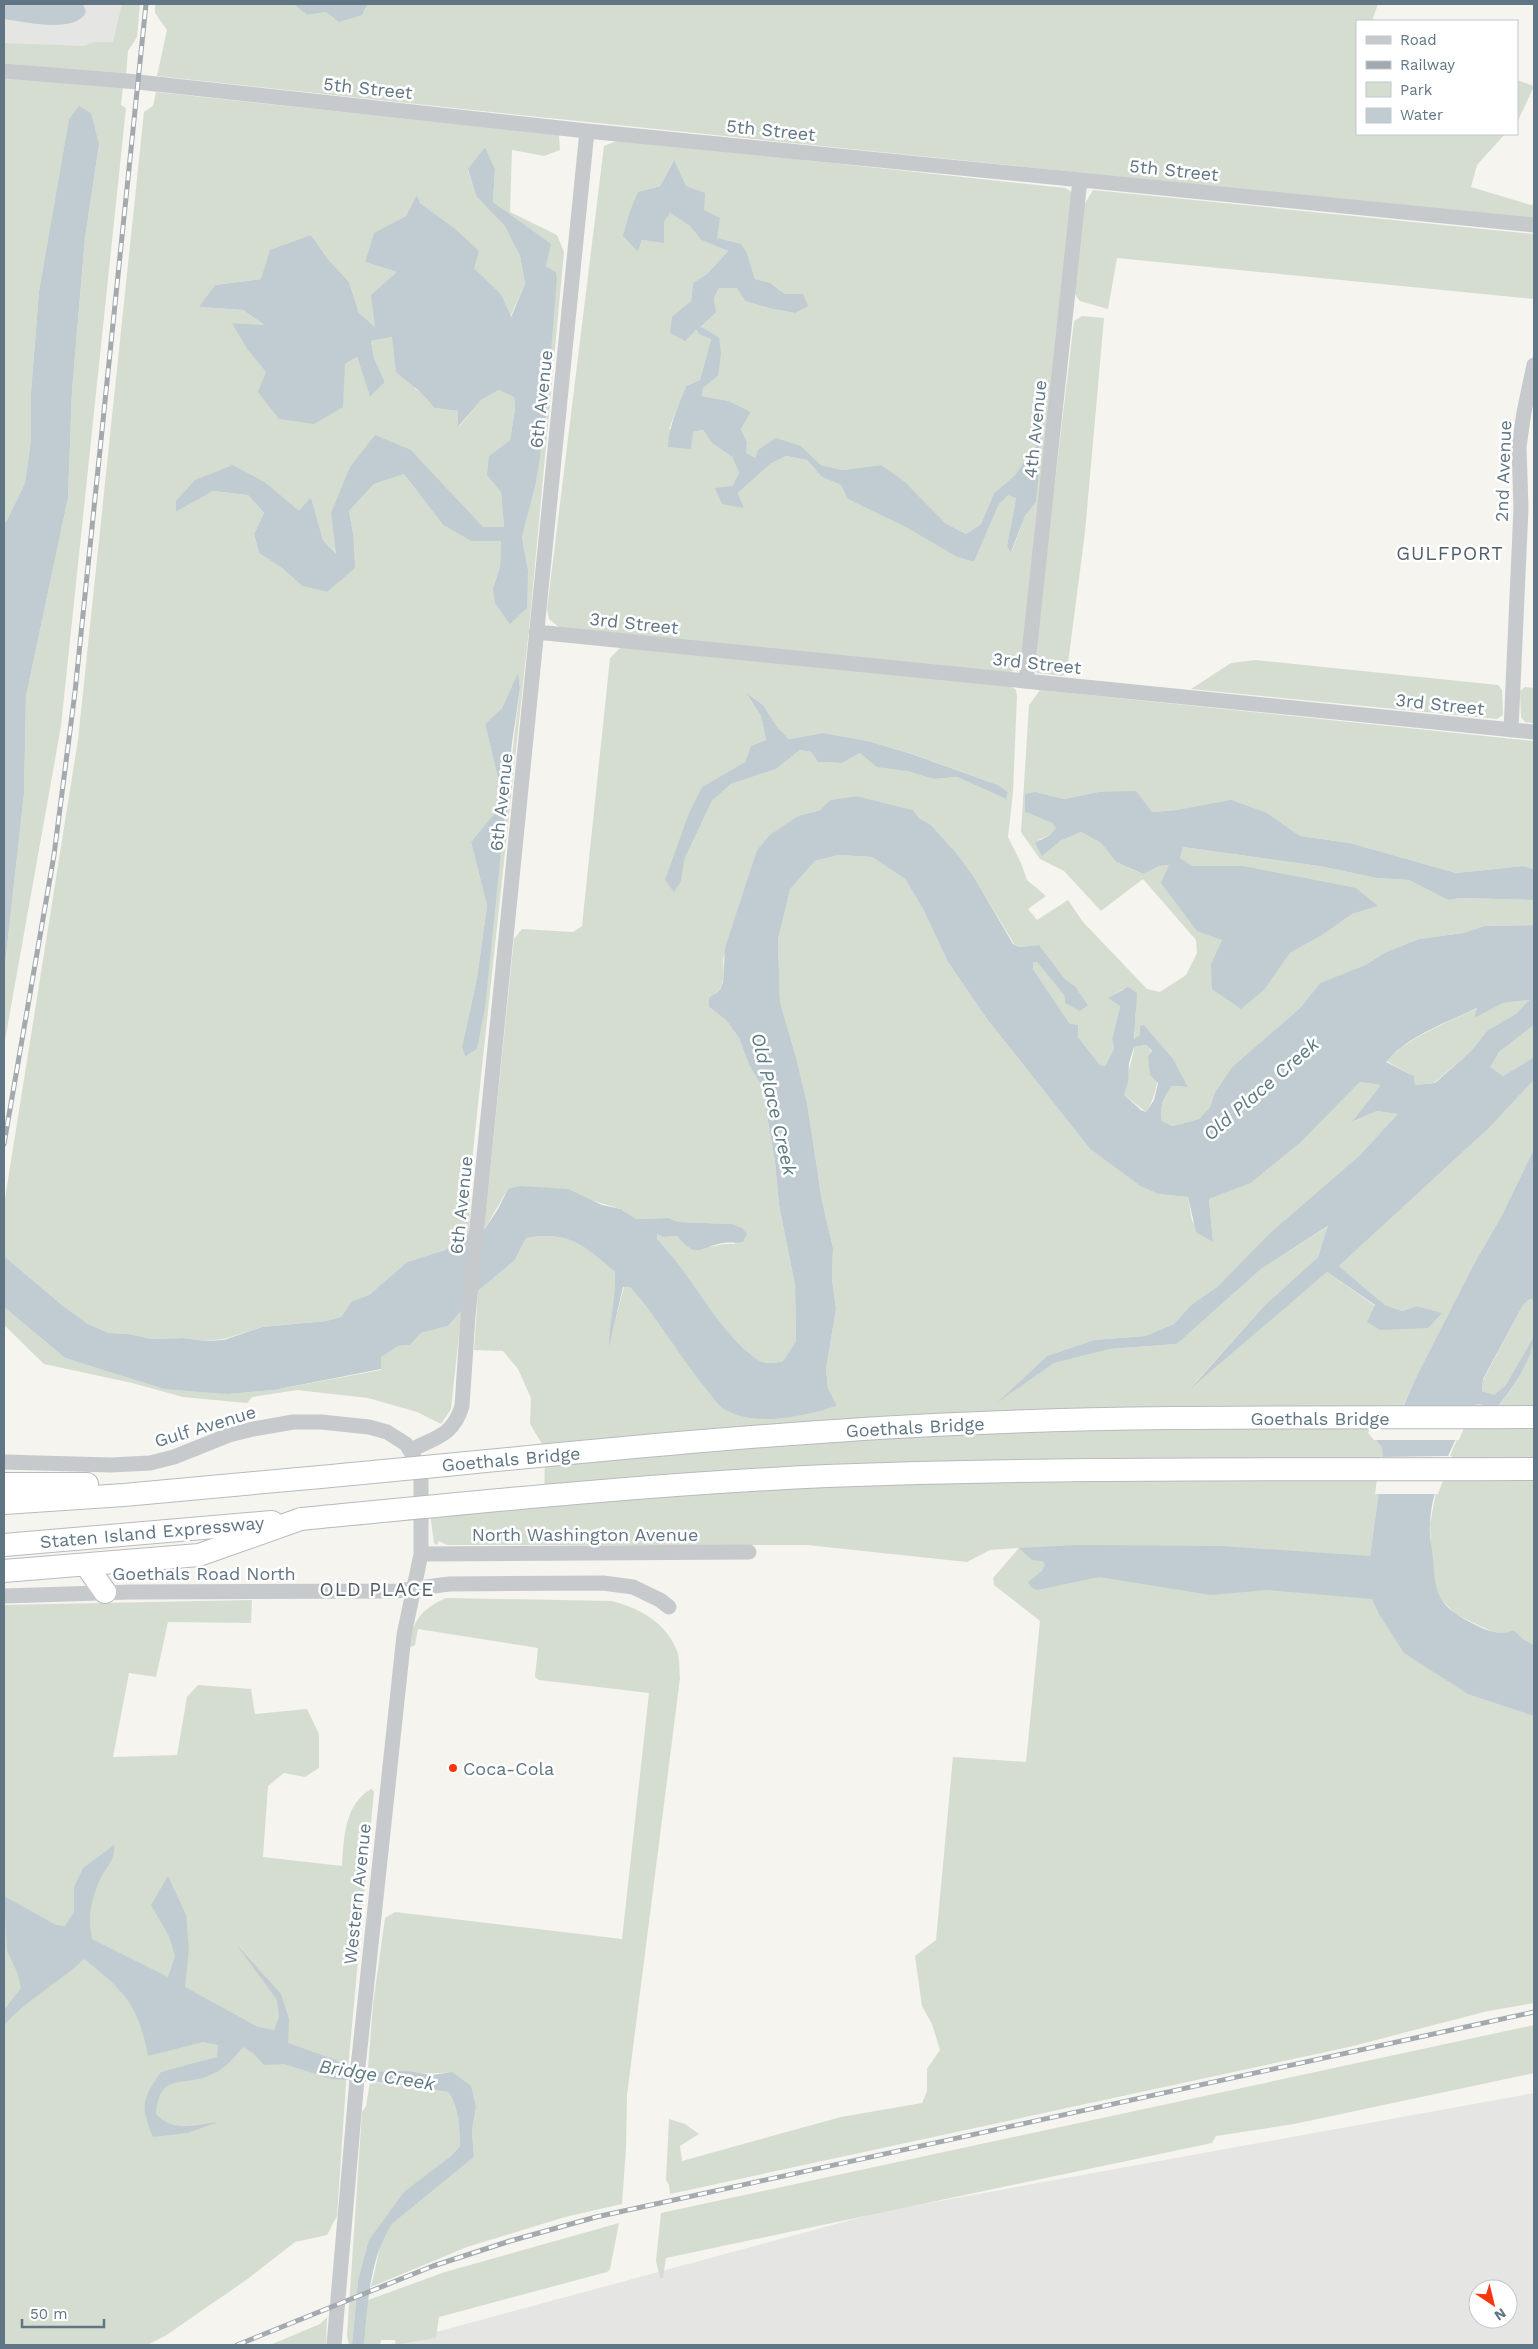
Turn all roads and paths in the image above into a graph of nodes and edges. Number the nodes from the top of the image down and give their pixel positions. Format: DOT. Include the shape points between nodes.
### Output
graph roads {
  1 [pos="4,71"];
  2 [pos="587,131"];
  3 [pos="1080,180"];
  4 [pos="1534,225"];
  5 [pos="1534,365"];
  6 [pos="536,632"];
  7 [pos="1026,681"];
  8 [pos="1510,730"];
  9 [pos="1534,732"];
  10 [pos="1534,1417"];
  11 [pos="411,1450"];
  12 [pos="4,1462"];
  13 [pos="1534,1470"];
  14 [pos="4,1484"];
  15 [pos="141,1493"];
  16 [pos="4,1502"];
  17 [pos="301,1519"];
  18 [pos="4,1545"];
  19 [pos="749,1552"];
  20 [pos="421,1554"];
  21 [pos="86,1565"];
  22 [pos="4,1571"];
  23 [pos="415,1588"];
  24 [pos="105,1592"];
  25 [pos="4,1596"];
  26 [pos="669,1607"];
  27 [pos="334,2345"];
  1 -- 2 [label="street, 5th Street" via="138,82"];
  2 -- 3 [label="street, 5th Street"];
  2 -- 6 [label="street, 6th Avenue"];
  3 -- 4 [label="street, 5th Street"];
  3 -- 7 [label="street, 4th Avenue"];
  5 -- 8 [label="street, 2nd Avenue" via="1520,447 1521,508"];
  6 -- 7 [label="street, 3rd Street"];
  6 -- 11 [label="street, 6th Avenue" via="468,1316 462,1406 451,1430"];
  7 -- 8 [label="street, 3rd Street"];
  8 -- 9 [label="street, 3rd Street"];
  10 -- 15 [label="highway, Goethals Bridge, bridge" via="1116,1419 926,1426 755,1436"];
  11 -- 12 [label="street, Gulf Avenue" via="400,1439 379,1429 333,1422 307,1422 277,1424 241,1432 174,1457 150,1462 111,1465"];
  11 -- 20 [label="street, Western Avenue" via="420,1472"];
  13 -- 17 [label="highway, bridge" via="1055,1470 833,1476 625,1489"];
  14 -- 15 [label="highway" via="118,1484"];
  15 -- 16 [label="highway"];
  17 -- 18 [label="highway, Staten Island Expressway"];
  17 -- 21 [label="highway" via="199,1555"];
  19 -- 20 [label="street, North Washington Avenue"];
  20 -- 23 [label="street, Western Avenue"];
  21 -- 22 [label="highway"];
  21 -- 24 [label="highway"];
  23 -- 24 [label="street, Goethals Road North" via="397,1591"];
  23 -- 26 [label="street, Goethals Road North" via="449,1584 613,1584 642,1591"];
  23 -- 27 [label="street, Western Avenue" via="404,1634 358,2067"];
  24 -- 25 [label="street, Goethals Road North"];
}
